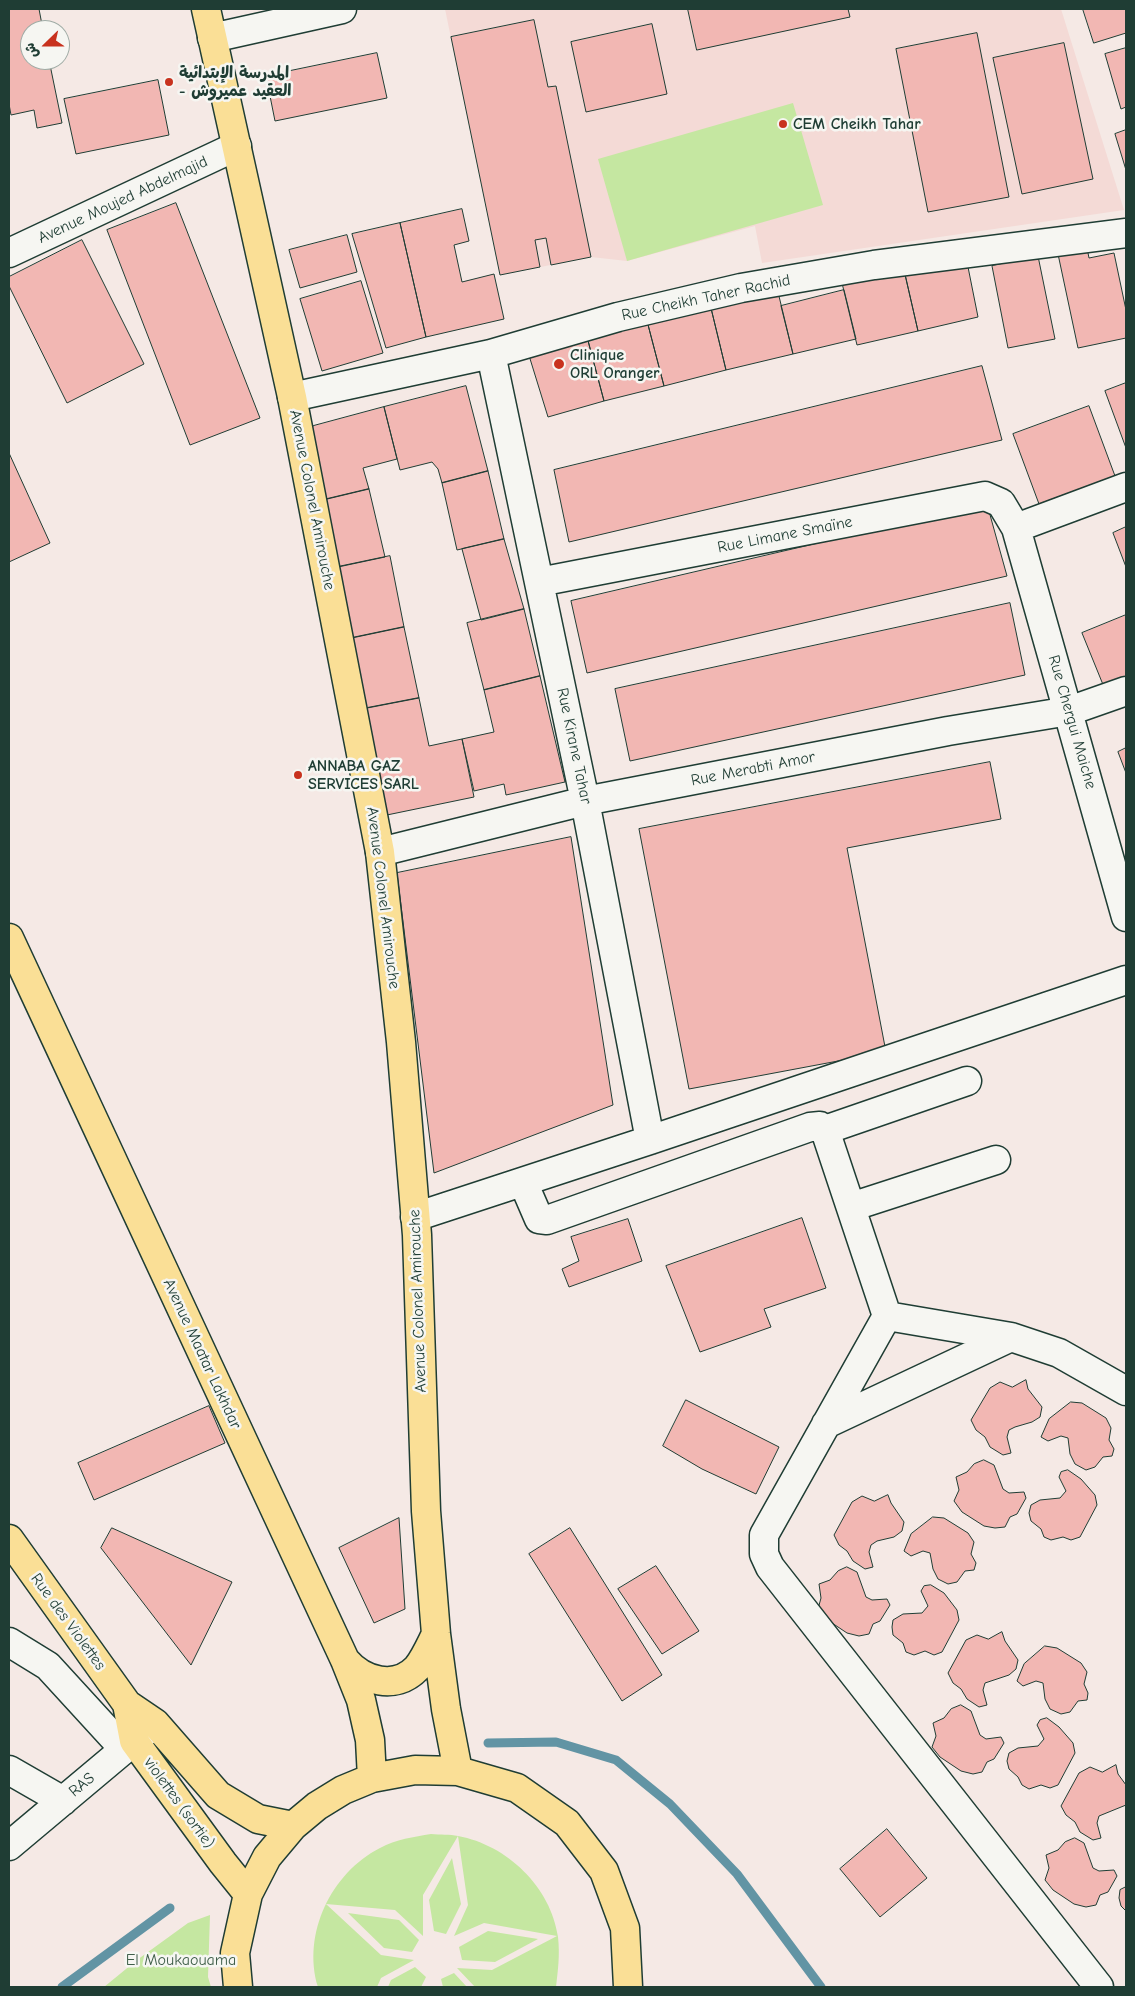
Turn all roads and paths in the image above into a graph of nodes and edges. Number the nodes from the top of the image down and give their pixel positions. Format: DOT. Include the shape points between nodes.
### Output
graph roads {
  1 [pos="206,9"];
  2 [pos="342,9"];
  3 [pos="212,38"];
  4 [pos="237,146"];
  5 [pos="1126,233"];
  6 [pos="9,253"];
  7 [pos="491,354"];
  8 [pos="292,397"];
  9 [pos="1126,487"];
  10 [pos="1016,528"];
  11 [pos="539,582"];
  12 [pos="1126,691"];
  13 [pos="1069,711"];
  14 [pos="585,801"];
  15 [pos="380,852"];
  16 [pos="1126,917"];
  17 [pos="9,938"];
  18 [pos="1126,980"];
  19 [pos="967,1081"];
  20 [pos="826,1130"];
  21 [pos="650,1140"];
  22 [pos="996,1160"];
  23 [pos="523,1182"];
  24 [pos="851,1207"];
  25 [pos="415,1217"];
  26 [pos="887,1316"];
  27 [pos="1011,1337"];
  28 [pos="1126,1391"];
  29 [pos="826,1424"];
  30 [pos="9,1539"];
  31 [pos="436,1634"];
  32 [pos="9,1642"];
  33 [pos="345,1660"];
  34 [pos="127,1704"];
  35 [pos="155,1723"];
  36 [pos="129,1745"];
  37 [pos="9,1770"];
  38 [pos="458,1771"];
  39 [pos="372,1778"];
  40 [pos="63,1802"];
  41 [pos="293,1826"];
  42 [pos="9,1846"];
  43 [pos="248,1894"];
  44 [pos="238,1987"];
  45 [pos="628,1987"];
  46 [pos="1099,1987"];
  1 -- 3 [label="main road, Avenue Colonel Amirouche"];
  2 -- 3 [label="street"];
  3 -- 4 [label="main road, Avenue Colonel Amirouche"];
  4 -- 6 [label="street, Avenue Moujed Abdelmajid"];
  4 -- 8 [label="main road, Avenue Colonel Amirouche"];
  5 -- 7 [label="street, Rue Cheikh Taher Rachid" via="874,265 741,288 618,316"];
  7 -- 8 [label="street, Rue Cheikh Taher Rachid"];
  7 -- 11 [label="street, Rue Kirane Tahar"];
  8 -- 15 [label="main road, Avenue Colonel Amirouche"];
  9 -- 10 [label="street"];
  10 -- 11 [label="street, Rue Limane Smaïne" via="1001,503 986,496"];
  10 -- 13 [label="street, Rue Chergui Maiche"];
  11 -- 14 [label="street, Rue Kirane Tahar"];
  12 -- 13 [label="street, Rue Merabti Amor"];
  13 -- 14 [label="street, Rue Merabti Amor"];
  13 -- 16 [label="street, Rue Chergui Maiche"];
  14 -- 15 [label="street, Rue Merabti Amor"];
  14 -- 21 [label="street, Rue Kirane Tahar"];
  15 -- 25 [label="main road, Avenue Colonel Amirouche" via="401,1042"];
  17 -- 33 [label="main road, Avenue Maatar Lakhdar"];
  18 -- 21 [label="street"];
  19 -- 20 [label="street"];
  20 -- 23 [label="street" via="820,1126 810,1127 547,1220 539,1219"];
  20 -- 24 [label="street"];
  21 -- 23 [label="street"];
  22 -- 24 [label="street"];
  23 -- 25 [label="street"];
  24 -- 26 [label="street"];
  25 -- 31 [label="main road, Avenue Colonel Amirouche" via="426,1511"];
  26 -- 27 [label="street"];
  26 -- 29 [label="street"];
  27 -- 28 [label="street" via="1058,1353"];
  27 -- 29 [label="street"];
  29 -- 46 [label="street" via="764,1536 764,1554 770,1567"];
  30 -- 34 [label="main road, Rue des Violettes"];
  31 -- 33 [label="main road" via="415,1670 391,1681 365,1677"];
  31 -- 38 [label="main road, Avenue Colonel Amirouche"];
  32 -- 36 [label="street" via="48,1666"];
  33 -- 39 [label="main road, Avenue Maatar Lakhdar" via="361,1700 370,1740"];
  34 -- 35 [label="main road"];
  34 -- 36 [label="main road, violettes (sortie)"];
  35 -- 36 [label="street, RAS"];
  35 -- 41 [label="main road" via="218,1795 258,1819"];
  36 -- 40 [label="street, RAS"];
  36 -- 43 [label="main road, violettes (sortie)"];
  37 -- 40 [label="street"];
  38 -- 39 [label="main road" via="415,1770"];
  38 -- 45 [label="main road" via="517,1788 567,1823 604,1871 625,1928"];
  39 -- 41 [label="main road" via="336,1794"];
  40 -- 42 [label="street, RAS"];
  41 -- 43 [label="main road" via="267,1857"];
  43 -- 44 [label="main road" via="235,1953"];
}
